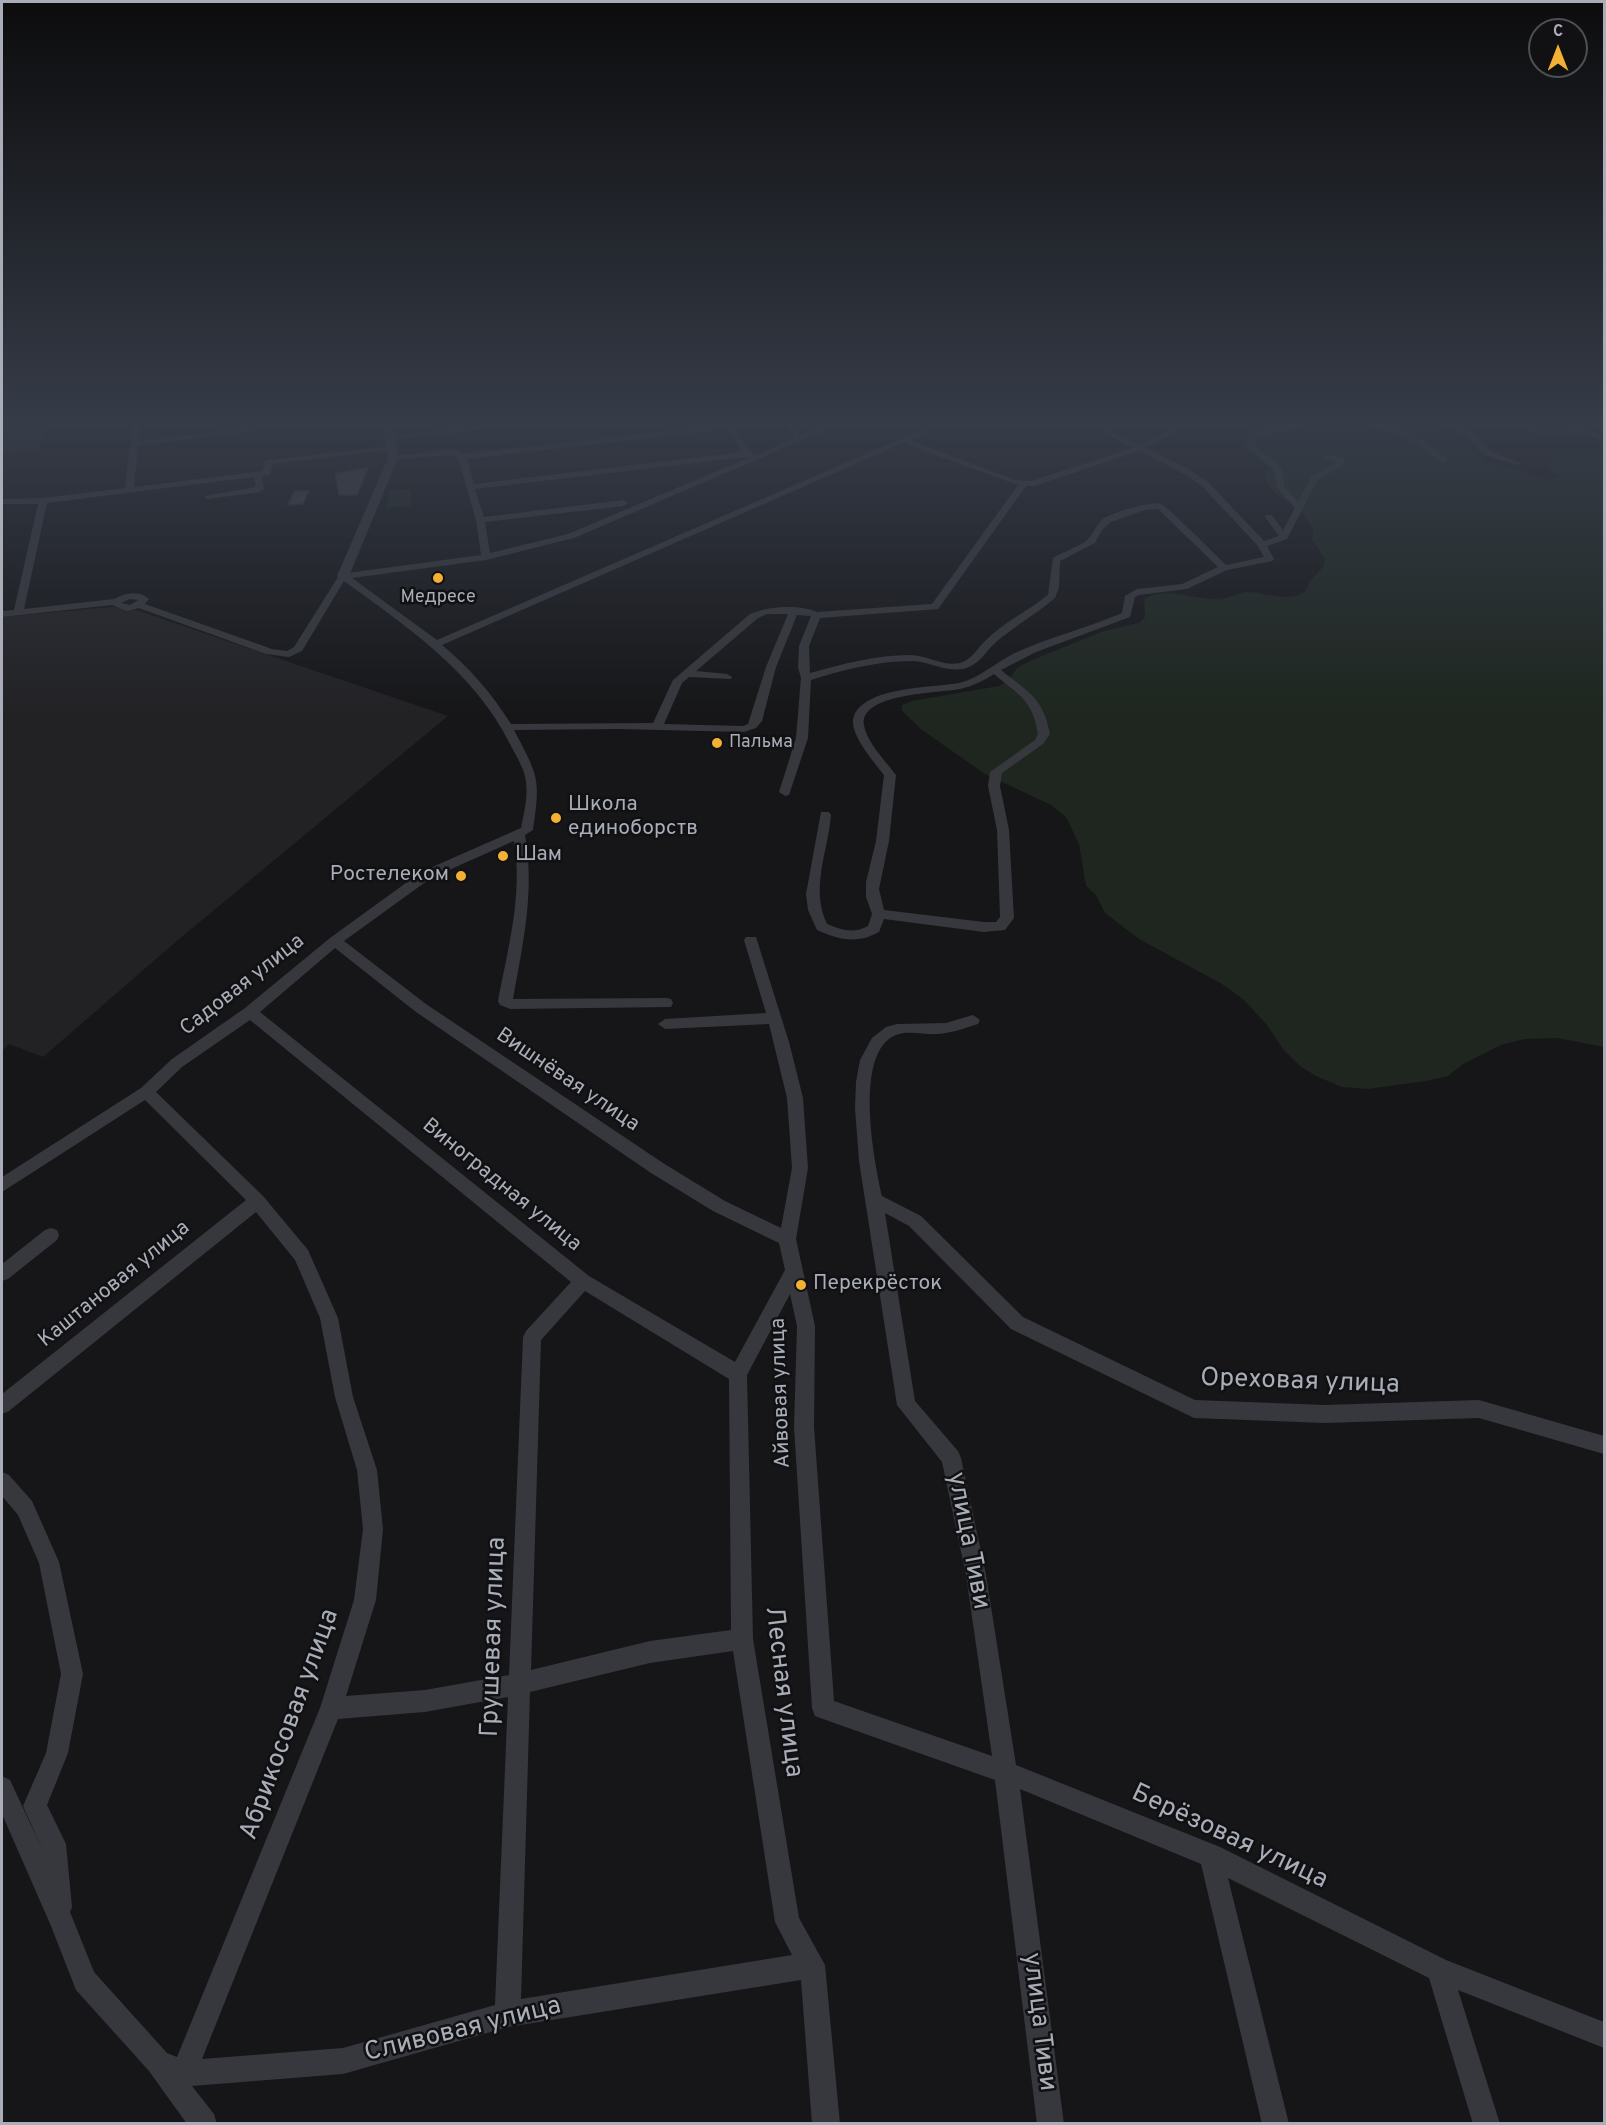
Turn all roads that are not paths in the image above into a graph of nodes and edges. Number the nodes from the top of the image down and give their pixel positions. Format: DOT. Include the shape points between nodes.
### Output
graph roads {
  1 [pos="39,520"];
  2 [pos="364,520"];
  3 [pos="480,520"];
  4 [pos="606,520"];
  5 [pos="721,520"];
  6 [pos="997,520"];
  7 [pos="1108,520"];
  8 [pos="1175,520"];
  9 [pos="1237,520"];
  10 [pos="1271,520"];
  11 [pos="1293,520"];
  12 [pos="1284,537"];
  13 [pos="1262,545"];
  14 [pos="486,557"];
  15 [pos="1224,568"];
  16 [pos="343,576"];
  17 [pos="794,611"];
  18 [pos="18,612"];
  19 [pos="2,614"];
  20 [pos="816,615"];
  21 [pos="436,644"];
  22 [pos="943,666"];
  23 [pos="994,669"];
  24 [pos="687,674"];
  25 [pos="727,677"];
  26 [pos="806,678"];
  27 [pos="976,679"];
  28 [pos="509,727"];
  29 [pos="656,728"];
  30 [pos="785,792"];
  31 [pos="825,814"];
  32 [pos="519,834"];
  33 [pos="879,914"];
  34 [pos="335,940"];
  35 [pos="751,940"];
  36 [pos="666,1003"];
  37 [pos="250,1012"];
  38 [pos="775,1018"];
  39 [pos="973,1020"];
  40 [pos="665,1024"];
  41 [pos="146,1092"];
  42 [pos="2,1185"];
  43 [pos="875,1200"];
  44 [pos="256,1201"];
  45 [pos="51,1234"];
  46 [pos="787,1239"];
  47 [pos="793,1272"];
  48 [pos="2,1275"];
  49 [pos="583,1281"];
  50 [pos="738,1374"];
  51 [pos="2,1405"];
  52 [pos="1605,1445"];
  53 [pos="2,1482"];
  54 [pos="742,1639"];
  55 [pos="520,1684"];
  56 [pos="331,1708"];
  57 [pos="823,1708"];
  58 [pos="1006,1772"];
  59 [pos="2,1788"];
  60 [pos="1211,1856"];
  61 [pos="62,1922"];
  62 [pos="812,1965"];
  63 [pos="1439,1970"];
  64 [pos="508,2014"];
  65 [pos="1605,2036"];
  66 [pos="158,2062"];
  67 [pos="183,2074"];
  68 [pos="204,2124"];
  69 [pos="826,2124"];
  70 [pos="1051,2124"];
  71 [pos="1276,2124"];
  72 [pos="1487,2124"];
  1 -- 18 [label="street"];
  2 -- 16 [label="street"];
  3 -- 14 [label="street"];
  4 -- 14 [label="street" via="571,536"];
  5 -- 21 [label="street"];
  6 -- 20 [label="street" via="935,607"];
  7 -- 22 [label="street" via="1092,541 1056,560 1052,596 969,663"];
  8 -- 15 [label="street"];
  9 -- 13 [label="street"];
  10 -- 12 [label="street"];
  11 -- 12 [label="street"];
  12 -- 13 [label="street"];
  13 -- 15 [label="street" via="1269,559"];
  14 -- 16 [label="street"];
  15 -- 23 [label="street" via="1184,586 1137,592 1130,596 1127,615 1018,655"];
  16 -- 18 [label="street" via="298,649 289,654 270,652 139,605 120,608 117,602"];
  16 -- 21 [label="street"];
  17 -- 20 [label="street"];
  17 -- 24 [label="street" via="759,612"];
  17 -- 29 [label="street" via="778,645 752,726 733,730"];
  18 -- 19 [label="street"];
  20 -- 26 [label="street" via="804,646"];
  21 -- 28 [label="street" via="478,683"];
  22 -- 26 [label="street" via="912,658 834,669"];
  22 -- 27 [label="street"];
  23 -- 27 [label="street"];
  23 -- 33 [label="street" via="1040,712 1044,734 1039,742 996,772 994,786 1003,830 1007,918 1000,927 984,927"];
  24 -- 25 [label="street"];
  24 -- 29 [label="street" via="677,682"];
  26 -- 30 [label="street" via="802,738"];
  27 -- 33 [label="street" via="891,696 861,712 858,720 862,735 890,775 881,850 872,884 872,903"];
  28 -- 29 [label="street"];
  28 -- 32 [label="street" via="532,781 527,830"];
  31 -- 33 [label="street" via="813,905 822,927 841,936 863,936 874,929"];
  32 -- 34 [label="street, Садовая улица" via="426,876"];
  32 -- 36 [label="street" via="525,859 523,907 506,1002"];
  34 -- 37 [label="street, Садовая улица"];
  34 -- 46 [label="street, Вишнёвая улица" via="421,1008 657,1168 719,1206"];
  35 -- 38 [label="street, Айвовая улица"];
  37 -- 41 [label="street, Садовая улица" via="177,1063"];
  37 -- 49 [label="street, Виноградная улица"];
  38 -- 40 [label="street"];
  38 -- 46 [label="street, Айвовая улица" via="795,1098 800,1168"];
  39 -- 43 [label="street, улица Тиви" via="947,1028 892,1031 876,1041 868,1061 862,1099"];
  41 -- 42 [label="street, Садовая улица"];
  41 -- 44 [label="street, Абрикосовая улица"];
  43 -- 52 [label="street, Ореховая улица" via="915,1221 1017,1323 1194,1409 1325,1414 1479,1409"];
  43 -- 58 [label="street, улица Тиви" via="906,1405 951,1458 976,1575"];
  44 -- 51 [label="street, Каштановая улица"];
  44 -- 56 [label="street, Абрикосовая улица" via="302,1255 329,1318 344,1397 368,1470 373,1529 365,1600"];
  45 -- 48 [label="street"];
  46 -- 47 [label="street, Айвовая улица"];
  47 -- 50 [label="street, Лесная улица"];
  47 -- 57 [label="street, Айвовая улица" via="806,1326 804,1427"];
  49 -- 50 [label="street, Виноградная улица"];
  49 -- 55 [label="street, Грушевая улица" via="532,1337"];
  50 -- 54 [label="street, Лесная улица"];
  53 -- 61 [label="street" via="25,1508 49,1562 72,1674 57,1753 35,1806 54,1844"];
  54 -- 55 [label="street" via="650,1652"];
  54 -- 62 [label="street, Лесная улица" via="787,1922"];
  55 -- 56 [label="street" via="425,1701"];
  55 -- 64 [label="street, Грушевая улица"];
  56 -- 67 [label="street, Абрикосовая улица"];
  57 -- 58 [label="street, Берёзовая улица"];
  58 -- 60 [label="street, Берёзовая улица"];
  58 -- 70 [label="street, улица Тиви"];
  59 -- 61 [label="street"];
  60 -- 63 [label="street, Берёзовая улица"];
  60 -- 71 [label="street"];
  61 -- 66 [label="street" via="85,1981"];
  62 -- 64 [label="street, Сливовая улица"];
  62 -- 69 [label="street, Лесная улица"];
  63 -- 65 [label="street, Берёзовая улица"];
  63 -- 72 [label="street"];
  64 -- 67 [label="street, Сливовая улица" via="343,2061"];
  66 -- 67 [label="street"];
  66 -- 68 [label="street"];
}
